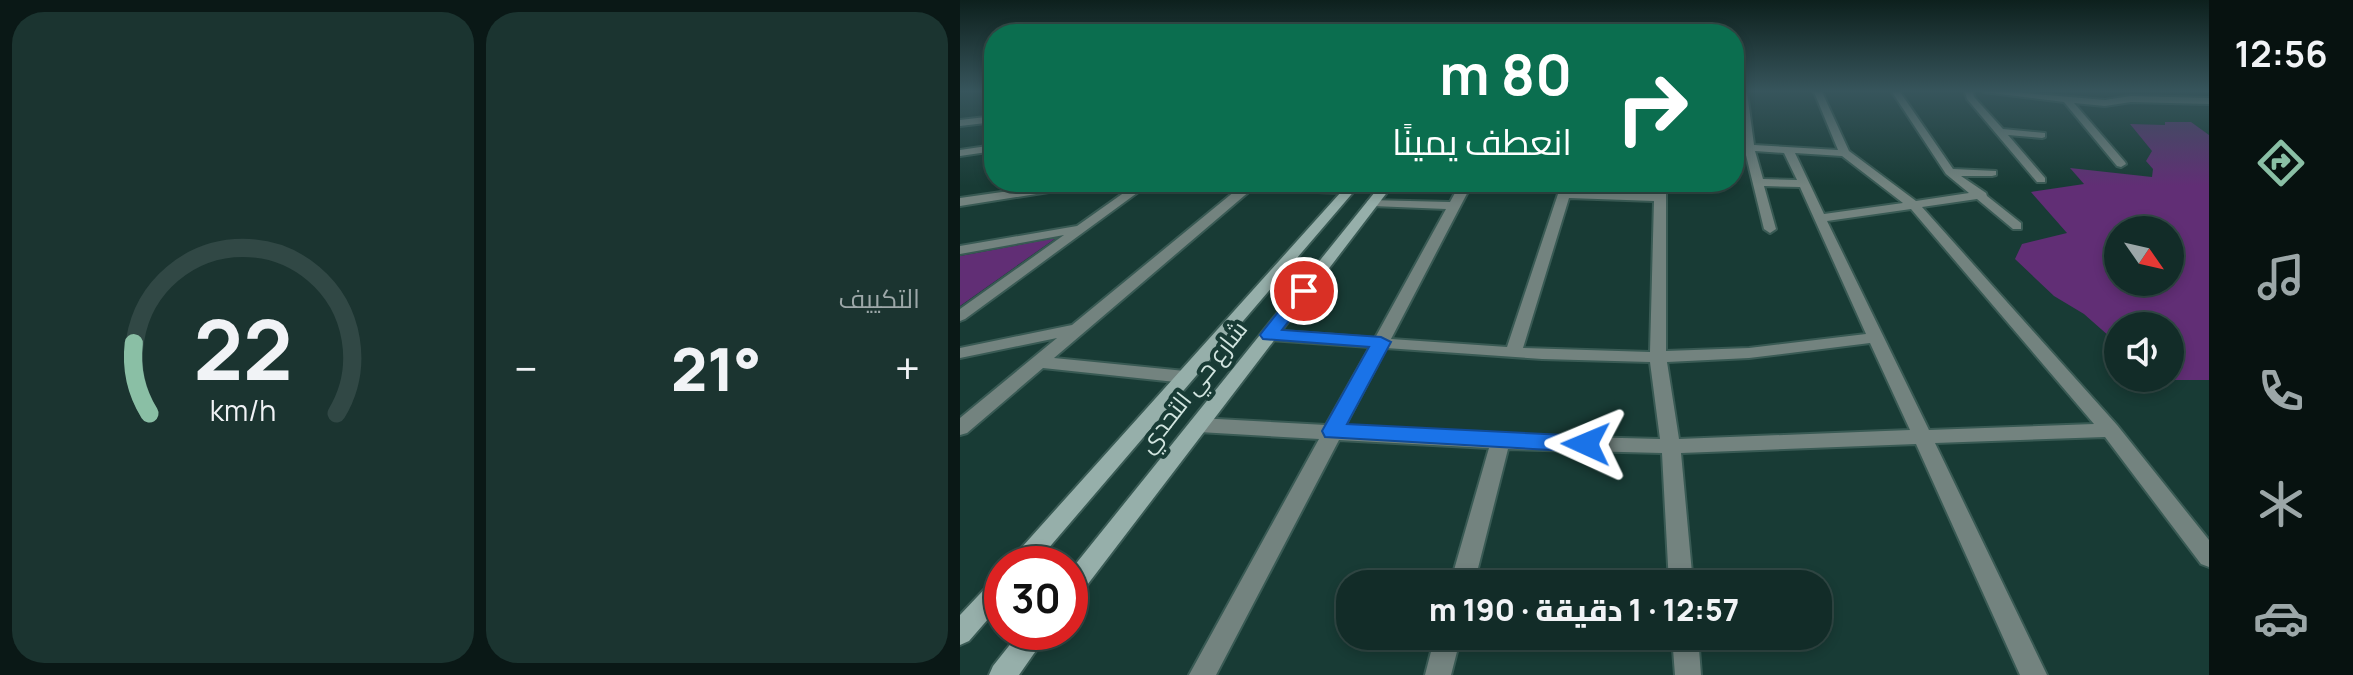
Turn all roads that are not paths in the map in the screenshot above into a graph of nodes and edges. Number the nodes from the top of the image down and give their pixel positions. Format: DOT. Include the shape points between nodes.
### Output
graph roads {
  1 [pos="1746,124"];
  2 [pos="1832,124"];
  3 [pos="1917,124"];
  4 [pos="1993,124"];
  5 [pos="2087,124"];
  6 [pos="1747,128"];
  7 [pos="2001,132"];
  8 [pos="2042,135"];
  9 [pos="1744,148"];
  10 [pos="1749,148"];
  11 [pos="984,149"];
  12 [pos="1788,150"];
  13 [pos="960,153"];
  14 [pos="1845,153"];
  15 [pos="2121,164"];
  16 [pos="1950,172"];
  17 [pos="1992,173"];
  18 [pos="2041,180"];
  19 [pos="1758,182"];
  20 [pos="1804,184"];
  21 [pos="995,192"];
  22 [pos="1026,192"];
  23 [pos="1132,192"];
  24 [pos="1240,192"];
  25 [pos="1347,192"];
  26 [pos="1381,192"];
  27 [pos="1462,192"];
  28 [pos="1565,192"];
  29 [pos="1660,192"];
  30 [pos="1982,195"];
  31 [pos="993,197"];
  32 [pos="960,202"];
  33 [pos="1373,202"];
  34 [pos="1914,205"];
  35 [pos="1454,206"];
  36 [pos="1820,218"];
  37 [pos="2017,226"];
  38 [pos="1081,228"];
  39 [pos="1770,229"];
  40 [pos="960,250"];
  41 [pos="960,316"];
  42 [pos="1079,328"];
  43 [pos="1269,335"];
  44 [pos="1876,337"];
  45 [pos="1381,342"];
  46 [pos="1514,351"];
  47 [pos="960,353"];
  48 [pos="1658,357"];
  49 [pos="1039,362"];
  50 [pos="1185,377"];
  51 [pos="1199,425"];
  52 [pos="960,428"];
  53 [pos="2110,430"];
  54 [pos="1332,431"];
  55 [pos="1922,437"];
  56 [pos="1500,442"];
  57 [pos="1671,446"];
  58 [pos="1037,546"];
  59 [pos="2209,557"];
  60 [pos="1088,566"];
  61 [pos="1466,570"];
  62 [pos="1680,570"];
  63 [pos="984,606"];
  64 [pos="960,633"];
  65 [pos="1022,650"];
  66 [pos="1444,650"];
  67 [pos="1686,650"];
  68 [pos="1002,675"];
  69 [pos="1202,675"];
  70 [pos="1438,675"];
  71 [pos="1688,675"];
  72 [pos="2034,675"];
  1 -- 6 [label="street"];
  2 -- 14 [label="street"];
  3 -- 16 [label="street"];
  4 -- 7 [label="street"];
  5 -- 15 [label="street"];
  6 -- 10 [label="street"];
  7 -- 8 [label="street"];
  7 -- 18 [label="street"];
  9 -- 10 [label="street"];
  10 -- 12 [label="street"];
  10 -- 19 [label="street"];
  11 -- 13 [label="street"];
  12 -- 14 [label="street"];
  12 -- 20 [label="street"];
  14 -- 34 [label="street"];
  16 -- 17 [label="street"];
  16 -- 30 [label="street"];
  19 -- 20 [label="street"];
  19 -- 39 [label="street"];
  20 -- 36 [label="street"];
  21 -- 31 [label="street"];
  22 -- 31 [label="street"];
  23 -- 38 [label="street"];
  24 -- 42 [label="street"];
  25 -- 50 [label="main road, شارع حي التحدي"];
  26 -- 33 [label="main road, شارع حي التحدي"];
  27 -- 35 [label="street"];
  28 -- 46 [label="street"];
  29 -- 48 [label="street"];
  30 -- 34 [label="street"];
  30 -- 37 [label="street"];
  31 -- 32 [label="street"];
  33 -- 35 [label="street"];
  33 -- 43 [label="main road, شارع حي التحدي"];
  34 -- 36 [label="street"];
  34 -- 53 [label="street"];
  35 -- 45 [label="street"];
  36 -- 44 [label="street"];
  38 -- 40 [label="street"];
  38 -- 41 [label="street"];
  42 -- 47 [label="street"];
  42 -- 49 [label="street"];
  43 -- 45 [label="street"];
  43 -- 51 [label="main road, شارع حي التحدي"];
  44 -- 48 [label="street"];
  44 -- 55 [label="street"];
  45 -- 46 [label="street"];
  45 -- 54 [label="street"];
  46 -- 48 [label="street"];
  48 -- 57 [label="street"];
  49 -- 50 [label="street"];
  49 -- 52 [label="street"];
  50 -- 58 [label="main road, شارع حي التحدي"];
  51 -- 54 [label="street"];
  51 -- 60 [label="main road, شارع حي التحدي"];
  53 -- 55 [label="street"];
  53 -- 59 [label="street"];
  54 -- 56 [label="street"];
  54 -- 69 [label="street"];
  55 -- 57 [label="street"];
  55 -- 72 [label="street"];
  56 -- 57 [label="street"];
  56 -- 61 [label="street"];
  57 -- 62 [label="street"];
  63 -- 64 [label="main road"];
  65 -- 68 [label="main road"];
  66 -- 70 [label="street"];
  67 -- 71 [label="street"];
}
